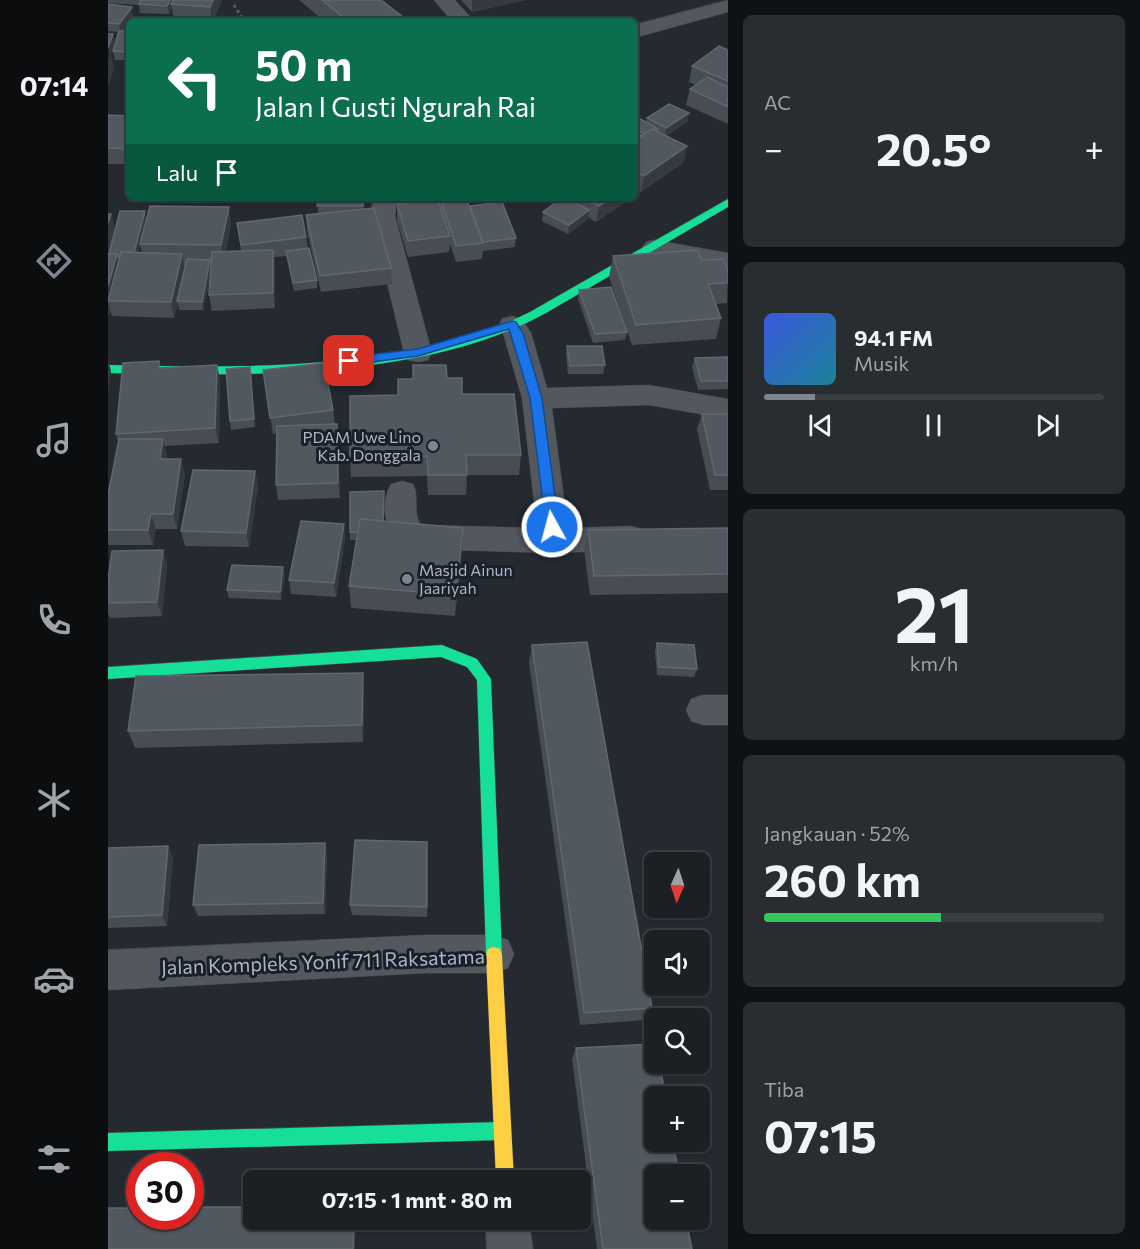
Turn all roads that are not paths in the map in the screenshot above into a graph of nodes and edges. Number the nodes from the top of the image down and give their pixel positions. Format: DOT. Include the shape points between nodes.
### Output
graph roads {
  1 [pos="444,0"];
  2 [pos="728,5"];
  3 [pos="461,18"];
  4 [pos="638,31"];
  5 [pos="385,201"];
  6 [pos="728,202"];
  7 [pos="655,248"];
  8 [pos="728,261"];
  9 [pos="512,325"];
  10 [pos="418,352"];
  11 [pos="108,369"];
  12 [pos="536,398"];
  13 [pos="728,409"];
  14 [pos="402,492"];
  15 [pos="658,536"];
  16 [pos="554,541"];
  17 [pos="108,673"];
  18 [pos="494,954"];
  19 [pos="108,970"];
  20 [pos="501,1131"];
  21 [pos="108,1142"];
  22 [pos="504,1170"];
  23 [pos="508,1230"];
  24 [pos="510,1249"];
  1 -- 3 [label="street"];
  2 -- 4 [label="street"];
  5 -- 10 [label="street" via="383,216"];
  6 -- 7 [label="street"];
  7 -- 8 [label="street"];
  7 -- 9 [label="street"];
  9 -- 10 [label="street"];
  9 -- 12 [label="street"];
  10 -- 11 [label="street" via="303,367 207,371"];
  12 -- 13 [label="street" via="649,395"];
  12 -- 16 [label="street"];
  14 -- 16 [label="street" via="402,526 415,537"];
  15 -- 16 [label="street"];
  17 -- 18 [label="street" via="442,651 474,663 484,679"];
  18 -- 19 [label="street, Jalan Kompleks Yonif 711 Raksatama"];
  18 -- 20 [label="street, Jalan Kompleks Yonif 711 Raksatama"];
  20 -- 21 [label="street"];
  20 -- 22 [label="street, Jalan Kompleks Yonif 711 Raksatama"];
  23 -- 24 [label="street"];
}
